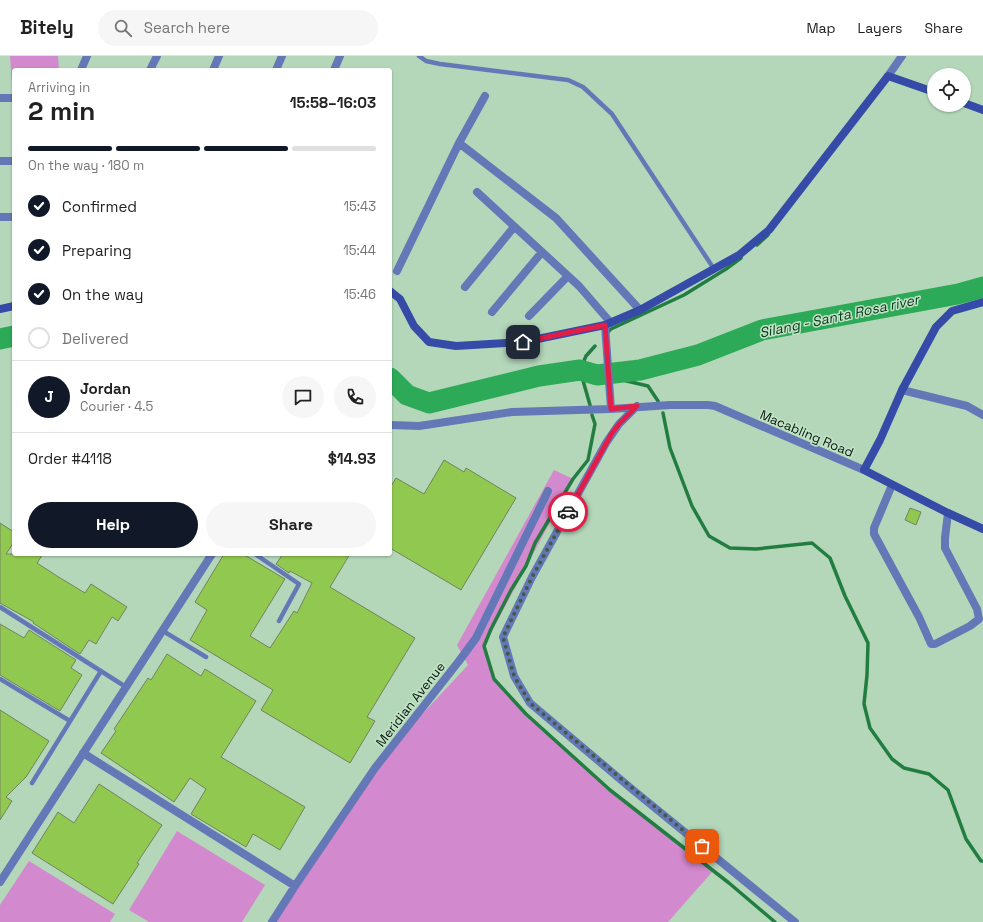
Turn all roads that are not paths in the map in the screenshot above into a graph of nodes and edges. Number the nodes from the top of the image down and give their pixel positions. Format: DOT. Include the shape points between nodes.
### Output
graph roads {
  1 [pos="87,56"];
  2 [pos="157,56"];
  3 [pos="219,56"];
  4 [pos="282,56"];
  5 [pos="340,56"];
  6 [pos="420,56"];
  7 [pos="902,56"];
  8 [pos="82,68"];
  9 [pos="151,68"];
  10 [pos="214,68"];
  11 [pos="277,68"];
  12 [pos="335,68"];
  13 [pos="888,76"];
  14 [pos="927,90"];
  15 [pos="485,96"];
  16 [pos="0,98"];
  17 [pos="12,98"];
  18 [pos="971,106"];
  19 [pos="983,110"];
  20 [pos="458,143"];
  21 [pos="0,161"];
  22 [pos="12,161"];
  23 [pos="477,192"];
  24 [pos="0,217"];
  25 [pos="12,217"];
  26 [pos="514,226"];
  27 [pos="542,252"];
  28 [pos="714,269"];
  29 [pos="397,271"];
  30 [pos="568,276"];
  31 [pos="465,287"];
  32 [pos="392,293"];
  33 [pos="983,302"];
  34 [pos="12,306"];
  35 [pos="0,309"];
  36 [pos="640,310"];
  37 [pos="492,312"];
  38 [pos="529,316"];
  39 [pos="608,324"];
  40 [pos="902,390"];
  41 [pos="637,406"];
  42 [pos="611,409"];
  43 [pos="983,415"];
  44 [pos="392,425"];
  45 [pos="864,470"];
  46 [pos="892,485"];
  47 [pos="548,491"];
  48 [pos="948,513"];
  49 [pos="983,529"];
  50 [pos="211,556"];
  51 [pos="258,556"];
  52 [pos="0,607"];
  53 [pos="278,621"];
  54 [pos="163,631"];
  55 [pos="206,657"];
  56 [pos="101,671"];
  57 [pos="0,679"];
  58 [pos="126,687"];
  59 [pos="70,721"];
  60 [pos="83,754"];
  61 [pos="32,783"];
  62 [pos="0,882"];
  63 [pos="295,886"];
  64 [pos="272,922"];
  65 [pos="795,922"];
  1 -- 8 [label="street"];
  2 -- 9 [label="street"];
  3 -- 10 [label="street"];
  4 -- 11 [label="street"];
  5 -- 12 [label="street"];
  6 -- 28 [label="lane" via="426,61 440,64 568,80 583,87 612,114"];
  7 -- 13 [label="street"];
  13 -- 14 [label="street"];
  13 -- 28 [label="street" via="768,230 739,255"];
  15 -- 20 [label="street"];
  16 -- 17 [label="street"];
  18 -- 19 [label="street"];
  20 -- 29 [label="street"];
  20 -- 36 [label="street" via="556,218"];
  21 -- 22 [label="street"];
  23 -- 26 [label="street"];
  24 -- 25 [label="street"];
  26 -- 27 [label="street"];
  26 -- 31 [label="street"];
  27 -- 30 [label="street"];
  27 -- 37 [label="street"];
  28 -- 36 [label="street"];
  30 -- 38 [label="street"];
  30 -- 39 [label="street" via="579,286"];
  32 -- 39 [label="street" via="400,299 414,326 429,342 456,346 523,342"];
  33 -- 40 [label="street" via="952,311 936,327"];
  34 -- 35 [label="street"];
  36 -- 39 [label="street"];
  39 -- 42 [label="street" via="607,356"];
  40 -- 43 [label="street" via="967,406"];
  40 -- 45 [label="street"];
  41 -- 42 [label="street, Macabling Road"];
  41 -- 45 [label="street, Macabling Road" via="715,406"];
  41 -- 65 [label="street" via="619,424 606,443 532,577 503,637 514,676 530,703"];
  42 -- 44 [label="street, Macabling Road" via="512,412 419,426"];
  45 -- 46 [label="street, Macabling Road"];
  46 -- 48 [label="street, Macabling Road"];
  46 -- 48 [label="street" via="874,528 874,534 931,644 970,626 979,619 977,609 945,548"];
  47 -- 63 [label="street, Meridian Avenue" via="476,638 375,768"];
  48 -- 49 [label="street, Macabling Road"];
  50 -- 54 [label="street"];
  51 -- 53 [label="lane" via="299,584"];
  52 -- 56 [label="lane"];
  54 -- 55 [label="lane"];
  54 -- 58 [label="street"];
  56 -- 58 [label="lane"];
  56 -- 59 [label="lane"];
  57 -- 59 [label="lane"];
  58 -- 60 [label="street"];
  59 -- 61 [label="lane"];
  60 -- 62 [label="street"];
  60 -- 63 [label="street"];
  63 -- 64 [label="street, Meridian Avenue"];
}
